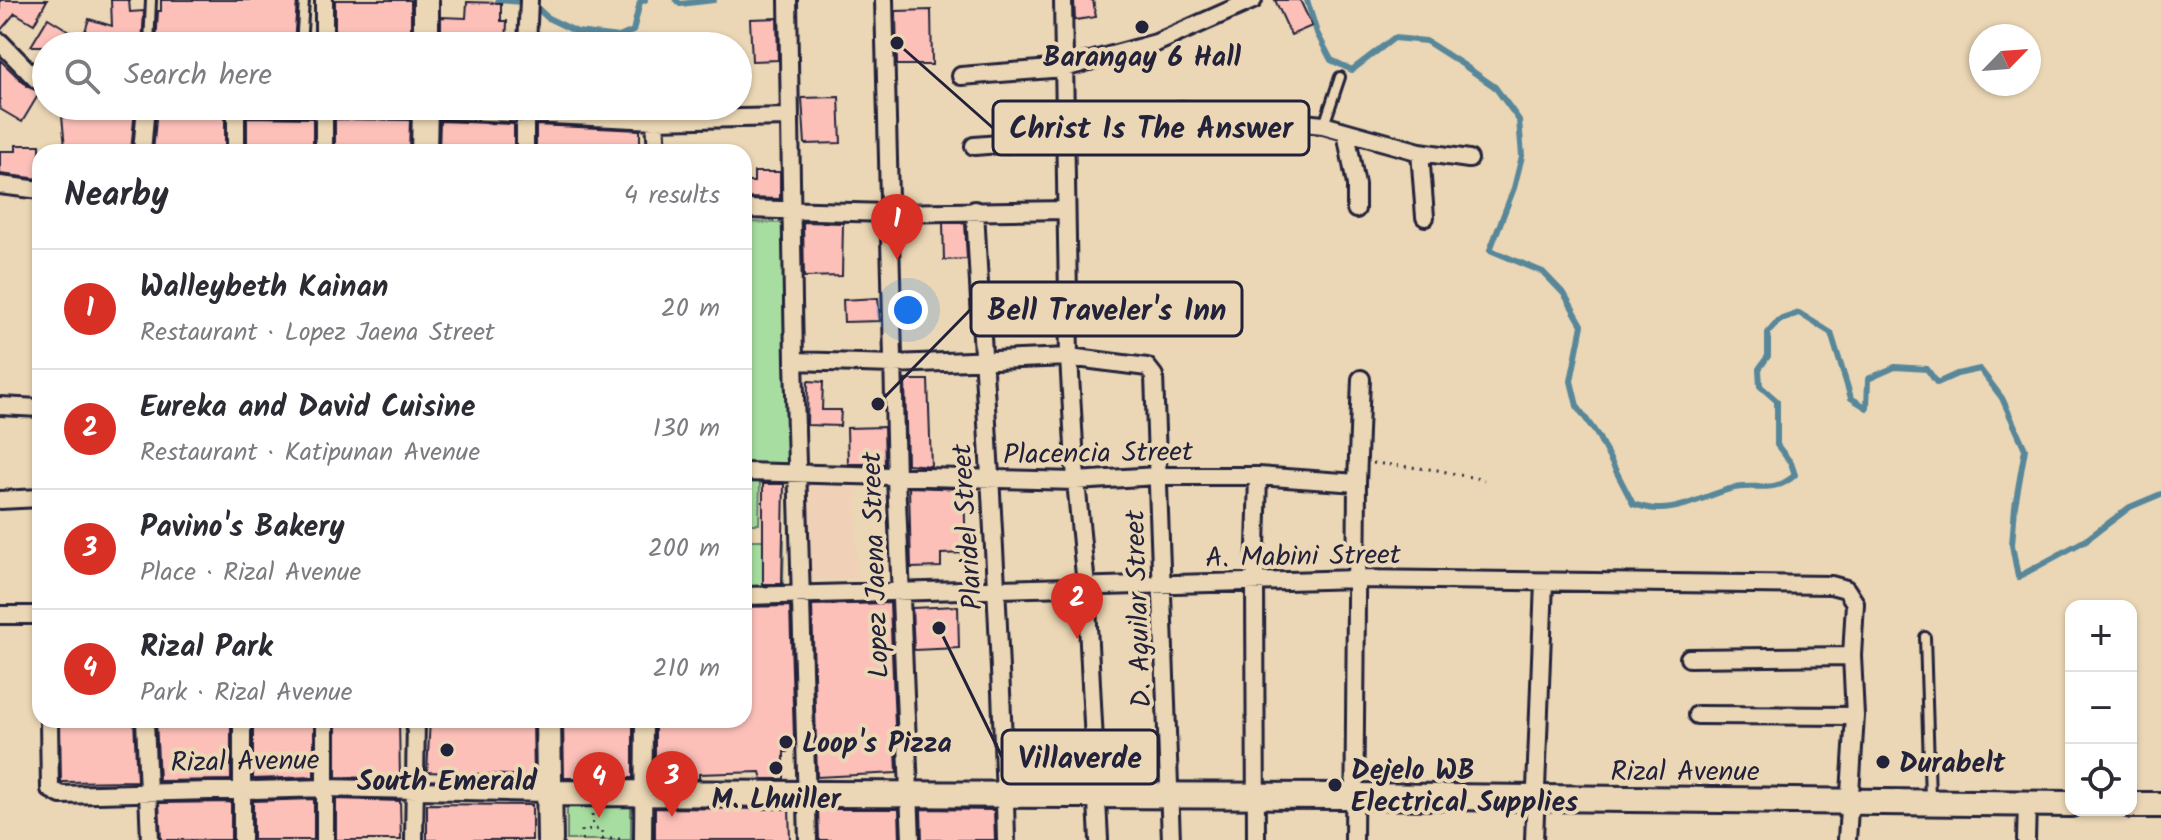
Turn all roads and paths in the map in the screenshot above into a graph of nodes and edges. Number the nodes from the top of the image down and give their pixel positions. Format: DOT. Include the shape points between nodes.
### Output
graph roads {
  1 [pos="151,0"];
  2 [pos="304,0"];
  3 [pos="324,0"];
  4 [pos="529,0"];
  5 [pos="884,0"];
  6 [pos="1063,0"];
  7 [pos="1253,0"];
  8 [pos="788,1"];
  9 [pos="426,2"];
  10 [pos="150,32"];
  11 [pos="302,32"];
  12 [pos="324,32"];
  13 [pos="426,32"];
  14 [pos="528,32"];
  15 [pos="0,42"];
  16 [pos="1064,68"];
  17 [pos="32,75"];
  18 [pos="961,76"];
  19 [pos="1340,77"];
  20 [pos="789,117"];
  21 [pos="752,118"];
  22 [pos="145,120"];
  23 [pos="236,120"];
  24 [pos="324,120"];
  25 [pos="424,120"];
  26 [pos="524,120"];
  27 [pos="655,120"];
  28 [pos="1323,125"];
  29 [pos="1346,132"];
  30 [pos="1064,139"];
  31 [pos="143,144"];
  32 [pos="236,144"];
  33 [pos="324,144"];
  34 [pos="424,144"];
  35 [pos="525,144"];
  36 [pos="656,144"];
  37 [pos="974,146"];
  38 [pos="1420,152"];
  39 [pos="1469,159"];
  40 [pos="0,185"];
  41 [pos="32,189"];
  42 [pos="752,209"];
  43 [pos="793,209"];
  44 [pos="1356,209"];
  45 [pos="975,210"];
  46 [pos="1066,210"];
  47 [pos="888,213"];
  48 [pos="1425,217"];
  49 [pos="1069,357"];
  50 [pos="983,360"];
  51 [pos="794,361"];
  52 [pos="893,364"];
  53 [pos="1361,379"];
  54 [pos="0,406"];
  55 [pos="32,408"];
  56 [pos="1359,461"];
  57 [pos="752,472"];
  58 [pos="798,474"];
  59 [pos="1157,476"];
  60 [pos="1258,476"];
  61 [pos="896,477"];
  62 [pos="988,480"];
  63 [pos="1484,480"];
  64 [pos="1076,481"];
  65 [pos="1357,483"];
  66 [pos="32,498"];
  67 [pos="0,500"];
  68 [pos="1357,579"];
  69 [pos="1544,582"];
  70 [pos="1162,583"];
  71 [pos="1255,583"];
  72 [pos="1086,586"];
  73 [pos="998,587"];
  74 [pos="900,592"];
  75 [pos="752,596"];
  76 [pos="801,596"];
  77 [pos="0,615"];
  78 [pos="32,615"];
  79 [pos="1925,637"];
  80 [pos="1852,656"];
  81 [pos="1689,658"];
  82 [pos="1697,715"];
  83 [pos="1855,716"];
  84 [pos="49,728"];
  85 [pos="145,728"];
  86 [pos="242,728"];
  87 [pos="325,728"];
  88 [pos="416,728"];
  89 [pos="548,728"];
  90 [pos="644,728"];
  91 [pos="326,788"];
  92 [pos="244,790"];
  93 [pos="415,790"];
  94 [pos="148,792"];
  95 [pos="549,793"];
  96 [pos="643,793"];
  97 [pos="808,794"];
  98 [pos="910,794"];
  99 [pos="1005,795"];
  100 [pos="1097,795"];
  101 [pos="1171,796"];
  102 [pos="1256,796"];
  103 [pos="1354,796"];
  104 [pos="1535,800"];
  105 [pos="1849,800"];
  106 [pos="1930,803"];
  107 [pos="2027,803"];
  108 [pos="2065,804"];
  109 [pos="2137,805"];
  110 [pos="2161,805"];
  111 [pos="637,839"];
  112 [pos="150,840"];
  113 [pos="242,840"];
  114 [pos="325,840"];
  115 [pos="414,840"];
  116 [pos="550,840"];
  117 [pos="581,840"];
  118 [pos="602,840"];
  119 [pos="808,840"];
  120 [pos="911,840"];
  121 [pos="1006,840"];
  122 [pos="1099,840"];
  123 [pos="1171,840"];
  124 [pos="1256,840"];
  125 [pos="1354,840"];
  126 [pos="1534,840"];
  127 [pos="1847,840"];
  128 [pos="2026,840"];
  1 -- 10 [label="lane"];
  2 -- 11 [label="lane"];
  3 -- 12 [label="street"];
  4 -- 14 [label="street"];
  5 -- 47 [label="street, Lopez Jaena Street"];
  6 -- 16 [label="street"];
  7 -- 16 [label="street" via="1156,43"];
  8 -- 20 [label="street"];
  9 -- 13 [label="main road"];
  15 -- 17 [label="street"];
  16 -- 18 [label="street"];
  16 -- 30 [label="street"];
  19 -- 28 [label="lane"];
  20 -- 21 [label="street"];
  20 -- 43 [label="street"];
  22 -- 31 [label="street"];
  23 -- 32 [label="street"];
  24 -- 33 [label="street"];
  25 -- 34 [label="main road"];
  26 -- 35 [label="street"];
  27 -- 36 [label="street"];
  28 -- 29 [label="street"];
  28 -- 30 [label="street" via="1180,110"];
  29 -- 38 [label="street"];
  29 -- 44 [label="street"];
  30 -- 37 [label="street"];
  30 -- 46 [label="street"];
  38 -- 39 [label="street"];
  38 -- 48 [label="street"];
  40 -- 41 [label="street"];
  42 -- 43 [label="street"];
  43 -- 47 [label="street"];
  43 -- 51 [label="street"];
  45 -- 46 [label="street"];
  45 -- 47 [label="street"];
  45 -- 50 [label="street, Plaridel Street"];
  46 -- 49 [label="street"];
  47 -- 52 [label="street, Lopez Jaena Street"];
  49 -- 50 [label="street"];
  49 -- 59 [label="street, D. Aguilar Street" via="1133,363 1154,376"];
  49 -- 64 [label="street"];
  50 -- 52 [label="street"];
  50 -- 62 [label="street, Plaridel Street"];
  51 -- 52 [label="street"];
  51 -- 58 [label="street"];
  52 -- 61 [label="street, Lopez Jaena Street"];
  53 -- 56 [label="street"];
  54 -- 55 [label="street"];
  56 -- 63 [label="path"];
  56 -- 65 [label="street"];
  57 -- 58 [label="street, Placencia Street"];
  58 -- 61 [label="street, Placencia Street"];
  58 -- 76 [label="street"];
  59 -- 60 [label="street, Placencia Street"];
  59 -- 64 [label="street, Placencia Street"];
  59 -- 70 [label="street, D. Aguilar Street"];
  60 -- 65 [label="street, Placencia Street"];
  60 -- 71 [label="street"];
  61 -- 62 [label="street, Placencia Street"];
  61 -- 74 [label="street, Lopez Jaena Street"];
  62 -- 64 [label="street, Placencia Street"];
  62 -- 73 [label="street, Plaridel Street"];
  64 -- 72 [label="street"];
  65 -- 68 [label="street"];
  66 -- 67 [label="street"];
  68 -- 69 [label="street, A. Mabini Street"];
  68 -- 71 [label="street, A. Mabini Street"];
  68 -- 103 [label="street"];
  69 -- 80 [label="street, A. Mabini Street" via="1831,585 1846,589 1855,603"];
  69 -- 104 [label="street"];
  70 -- 71 [label="street, A. Mabini Street"];
  70 -- 72 [label="street, A. Mabini Street"];
  70 -- 101 [label="street, D. Aguilar Street"];
  71 -- 102 [label="street"];
  72 -- 73 [label="street, A. Mabini Street"];
  72 -- 100 [label="street"];
  73 -- 74 [label="street, A. Mabini Street"];
  73 -- 99 [label="street, Plaridel Street"];
  74 -- 76 [label="street, A. Mabini Street"];
  74 -- 98 [label="street, Lopez Jaena Street"];
  75 -- 76 [label="street, A. Mabini Street"];
  76 -- 97 [label="street"];
  77 -- 78 [label="street"];
  79 -- 106 [label="lane"];
  80 -- 81 [label="street"];
  80 -- 83 [label="street"];
  82 -- 83 [label="street"];
  83 -- 105 [label="street"];
  84 -- 94 [label="street, Rizal Avenue" via="50,789 61,795"];
  85 -- 94 [label="street"];
  86 -- 92 [label="street"];
  87 -- 91 [label="street"];
  88 -- 93 [label="street"];
  89 -- 95 [label="main road"];
  90 -- 96 [label="street"];
  91 -- 92 [label="street, Rizal Avenue"];
  91 -- 93 [label="street, Rizal Avenue"];
  91 -- 114 [label="street"];
  92 -- 94 [label="street, Rizal Avenue"];
  92 -- 113 [label="street"];
  93 -- 95 [label="street, Rizal Avenue"];
  93 -- 115 [label="street"];
  94 -- 112 [label="street"];
  95 -- 96 [label="main road, Rizal Avenue"];
  95 -- 116 [label="main road"];
  96 -- 97 [label="main road, Rizal Avenue"];
  96 -- 111 [label="street"];
  97 -- 98 [label="main road, Rizal Avenue"];
  97 -- 119 [label="street"];
  98 -- 99 [label="main road, Rizal Avenue"];
  98 -- 120 [label="street, Lopez Jaena Street"];
  99 -- 100 [label="main road, Rizal Avenue"];
  99 -- 121 [label="street, Plaridel Street"];
  100 -- 101 [label="main road, Rizal Avenue"];
  100 -- 122 [label="street"];
  101 -- 102 [label="main road, Rizal Avenue"];
  101 -- 123 [label="street, D. Aguilar Street"];
  102 -- 103 [label="main road, Rizal Avenue"];
  102 -- 124 [label="street"];
  103 -- 104 [label="main road, Rizal Avenue"];
  103 -- 125 [label="street"];
  104 -- 105 [label="main road, Rizal Avenue"];
  104 -- 126 [label="street"];
  105 -- 106 [label="main road, Rizal Avenue"];
  105 -- 127 [label="street"];
  106 -- 107 [label="main road, Rizal Avenue"];
  107 -- 108 [label="main road, Rizal Avenue"];
  107 -- 128 [label="street"];
  109 -- 110 [label="main road"];
  111 -- 118 [label="path"];
  117 -- 118 [label="path" via="582,830 602,829"];
}
